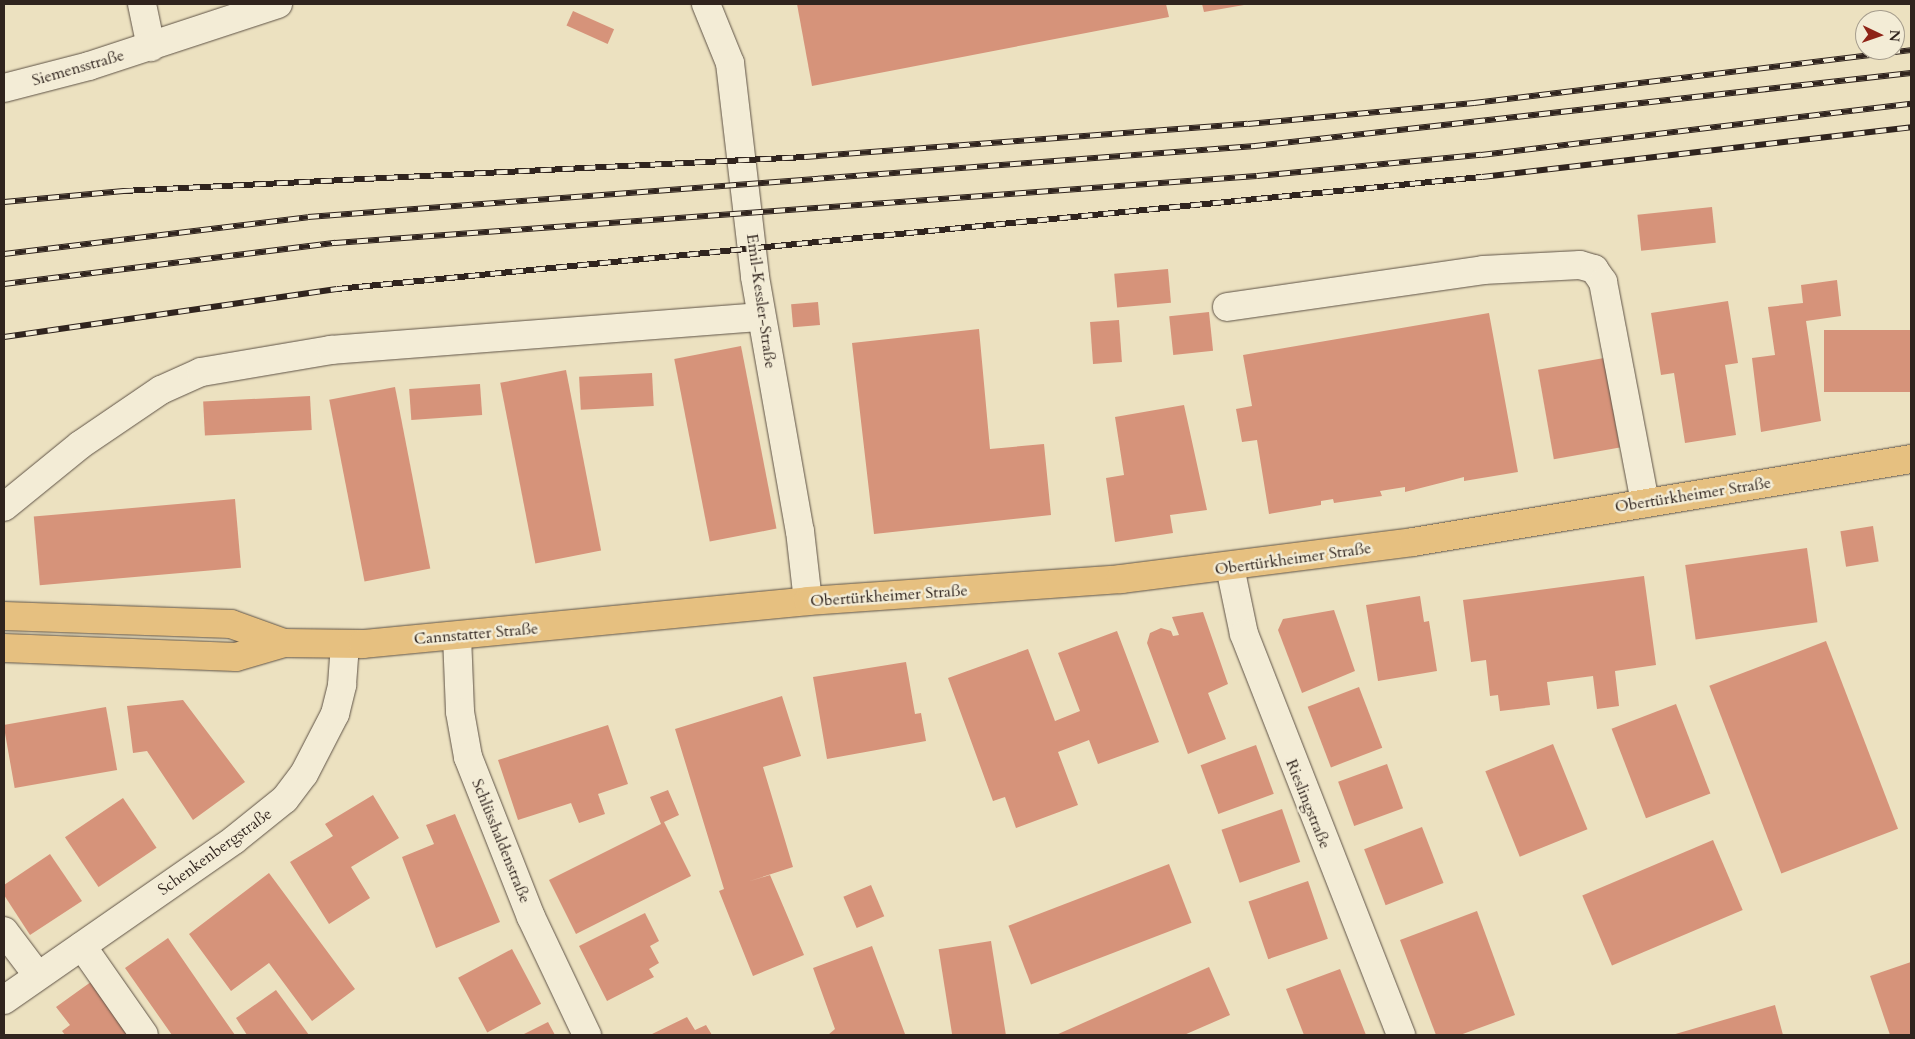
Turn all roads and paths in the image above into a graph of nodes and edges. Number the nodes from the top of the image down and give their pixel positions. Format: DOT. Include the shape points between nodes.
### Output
graph roads {
  1 [pos="142,4"];
  2 [pos="278,4"];
  3 [pos="706,4"];
  4 [pos="151,47"];
  5 [pos="4,88"];
  6 [pos="1227,307"];
  7 [pos="761,317"];
  8 [pos="1911,458"];
  9 [pos="1645,503"];
  10 [pos="4,507"];
  11 [pos="1230,568"];
  12 [pos="808,601"];
  13 [pos="668,614"];
  14 [pos="4,616"];
  15 [pos="457,636"];
  16 [pos="284,643"];
  17 [pos="345,644"];
  18 [pos="4,648"];
  19 [pos="4,932"];
  20 [pos="82,946"];
  21 [pos="38,976"];
  22 [pos="4,1000"];
  23 [pos="144,1035"];
  24 [pos="587,1035"];
  25 [pos="1401,1035"];
  1 -- 4 [label="street"];
  2 -- 4 [label="street"];
  3 -- 7 [label="street, Emil-Kessler-Straße" via="730,63"];
  4 -- 5 [label="street, Siemensstraße"];
  6 -- 9 [label="street" via="1483,270 1580,266 1594,269 1603,282"];
  7 -- 10 [label="street" via="331,350 201,372 176,382 120,418"];
  7 -- 12 [label="street, Emil-Kessler-Straße" via="800,531"];
  8 -- 9 [label="main road, Obertürkheimer Straße"];
  9 -- 11 [label="main road, Obertürkheimer Straße" via="1413,542"];
  11 -- 12 [label="main road, Obertürkheimer Straße" via="1080,583"];
  11 -- 25 [label="street, Rieslingstraße" via="1254,660"];
  12 -- 13 [label="main road, Obertürkheimer Straße"];
  13 -- 15 [label="main road, Cannstatter Straße"];
  14 -- 16 [label="main road, Cannstatter Straße" via="231,624"];
  15 -- 17 [label="main road, Cannstatter Straße"];
  15 -- 24 [label="street, Schlüsshaldenstraße" via="460,712 468,757 530,917"];
  16 -- 17 [label="main road, Cannstatter Straße"];
  16 -- 18 [label="main road, Cannstatter Straße" via="229,657"];
  17 -- 20 [label="street, Schenkenbergstraße" via="342,685 335,714 304,774 285,799 234,840"];
  19 -- 21 [label="street"];
  20 -- 21 [label="street, Schenkenbergstraße"];
  20 -- 23 [label="street"];
  21 -- 22 [label="street, Schenkenbergstraße"];
}
